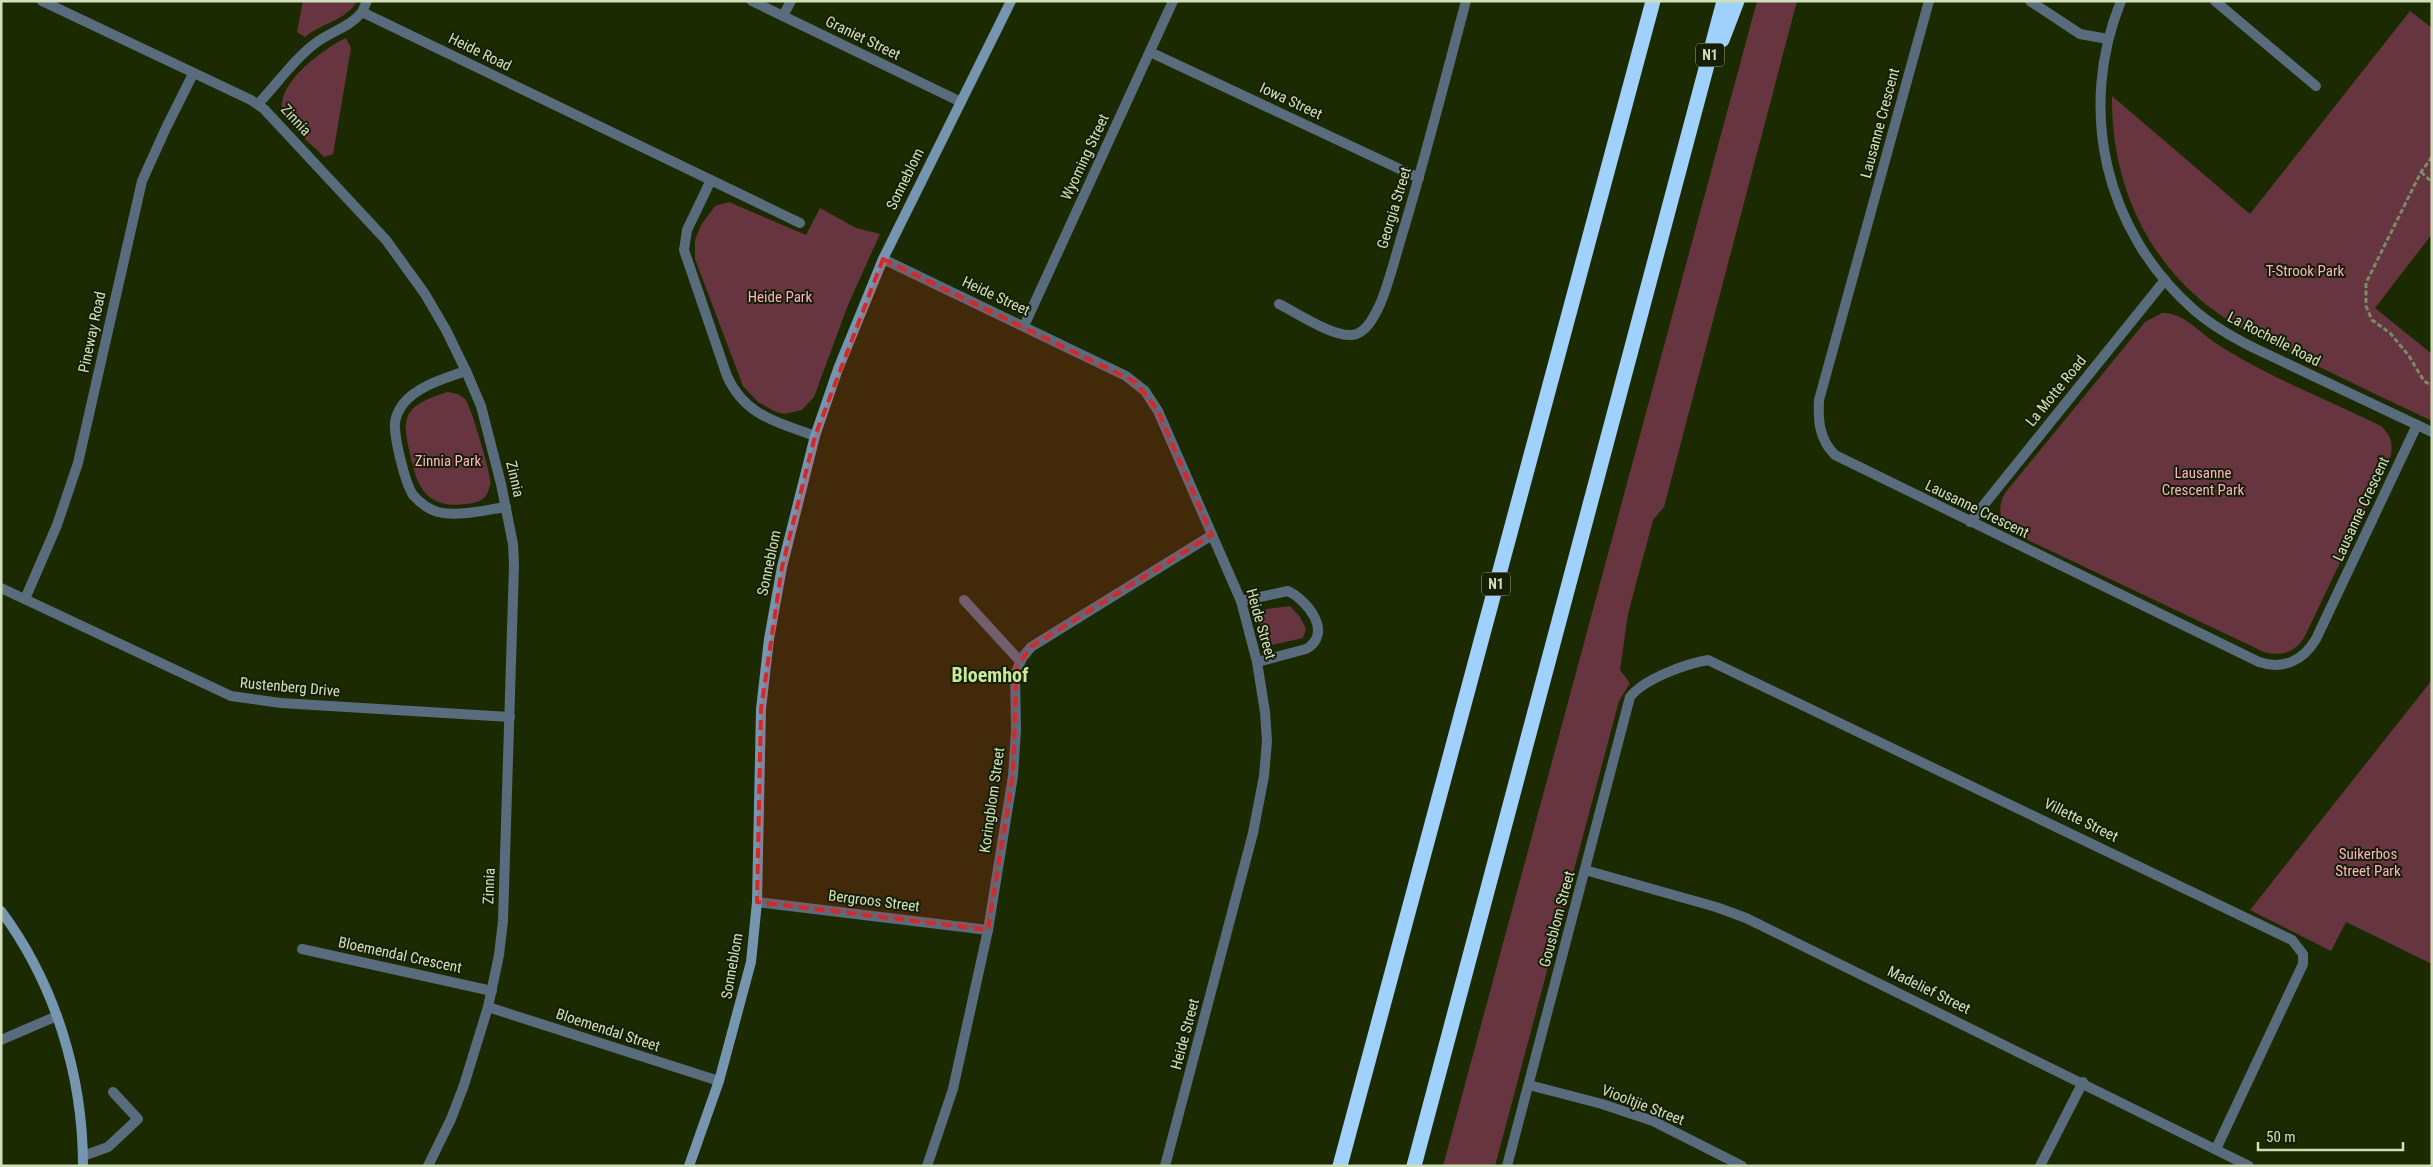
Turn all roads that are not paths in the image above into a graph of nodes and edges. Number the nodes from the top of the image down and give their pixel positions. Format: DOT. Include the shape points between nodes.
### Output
graph roads {
  1 [pos="42,1"];
  2 [pos="367,1"];
  3 [pos="752,1"];
  4 [pos="790,1"];
  5 [pos="1011,1"];
  6 [pos="1173,1"];
  7 [pos="1466,1"];
  8 [pos="1653,1"];
  9 [pos="1724,1"];
  10 [pos="1737,1"];
  11 [pos="1929,1"];
  12 [pos="2030,1"];
  13 [pos="2121,1"];
  14 [pos="2215,1"];
  15 [pos="362,12"];
  16 [pos="783,16"];
  17 [pos="2108,38"];
  18 [pos="1150,52"];
  19 [pos="193,74"];
  20 [pos="2316,86"];
  21 [pos="961,102"];
  22 [pos="258,104"];
  23 [pos="1696,109"];
  24 [pos="1419,178"];
  25 [pos="711,180"];
  26 [pos="800,223"];
  27 [pos="883,259"];
  28 [pos="2165,280"];
  29 [pos="1279,304"];
  30 [pos="1024,326"];
  31 [pos="466,371"];
  32 [pos="2417,425"];
  33 [pos="2432,432"];
  34 [pos="815,436"];
  35 [pos="506,507"];
  36 [pos="1970,522"];
  37 [pos="1212,535"];
  38 [pos="1,588"];
  39 [pos="25,599"];
  40 [pos="964,600"];
  41 [pos="1241,601"];
  42 [pos="1020,661"];
  43 [pos="1257,662"];
  44 [pos="1643,684"];
  45 [pos="510,717"];
  46 [pos="1585,870"];
  47 [pos="757,902"];
  48 [pos="1,911"];
  49 [pos="988,930"];
  50 [pos="302,949"];
  51 [pos="492,991"];
  52 [pos="488,1007"];
  53 [pos="57,1016"];
  54 [pos="1,1040"];
  55 [pos="719,1081"];
  56 [pos="2083,1082"];
  57 [pos="1529,1084"];
  58 [pos="113,1092"];
  59 [pos="2216,1149"];
  60 [pos="83,1161"];
  61 [pos="428,1166"];
  62 [pos="689,1166"];
  63 [pos="927,1166"];
  64 [pos="1165,1166"];
  65 [pos="1340,1166"];
  66 [pos="1414,1166"];
  67 [pos="1507,1166"];
  68 [pos="1742,1166"];
  69 [pos="2040,1166"];
  70 [pos="2249,1166"];
  1 -- 19 [label="street, Zinnia"];
  2 -- 15 [label="street"];
  3 -- 16 [label="street, Graniet Street"];
  4 -- 16 [label="street"];
  5 -- 21 [label="street, Sonneblom"];
  6 -- 18 [label="street, Wyoming Street"];
  7 -- 24 [label="street, Georgia Street"];
  8 -- 65 [label="highway, N1"];
  9 -- 23 [label="highway, N1"];
  10 -- 23 [label="highway"];
  11 -- 36 [label="street, Lausanne Crescent" via="1822,390 1818,418 1822,436 1835,455"];
  12 -- 17 [label="street" via="2080,34"];
  13 -- 17 [label="street, La Rochelle Road"];
  14 -- 20 [label="street"];
  15 -- 22 [label="street" via="349,25 306,51"];
  15 -- 25 [label="street, Heide Road"];
  16 -- 21 [label="street, Graniet Street"];
  17 -- 28 [label="street, La Rochelle Road" via="2101,120 2108,172 2132,233"];
  18 -- 24 [label="street, Iowa Street"];
  18 -- 30 [label="street, Wyoming Street"];
  19 -- 22 [label="street, Zinnia"];
  19 -- 39 [label="street, Pineway Road" via="142,181 78,463 57,525"];
  21 -- 27 [label="street, Sonneblom"];
  22 -- 31 [label="street, Zinnia" via="386,240 425,294"];
  23 -- 66 [label="highway, N1"];
  24 -- 29 [label="street, Georgia Street" via="1381,302 1363,330 1353,335 1334,331"];
  25 -- 26 [label="street, Heide Road"];
  25 -- 34 [label="street" via="687,230 684,250 727,376 736,394 751,410"];
  27 -- 30 [label="street, Heide Street"];
  27 -- 34 [label="street, Sonneblom"];
  28 -- 32 [label="street, La Rochelle Road" via="2193,309 2239,340"];
  28 -- 36 [label="street, La Motte Road"];
  30 -- 37 [label="street, Heide Street" via="1126,376 1145,391 1158,411"];
  31 -- 35 [label="street, Zinnia" via="481,406"];
  31 -- 35 [label="street" via="411,396 400,409 395,430 408,487 420,502 445,513"];
  32 -- 33 [label="street, La Rochelle Road"];
  32 -- 36 [label="street, Lausanne Crescent" via="2316,640 2304,655 2277,666 2259,662"];
  34 -- 47 [label="street, Sonneblom" via="782,567 769,639 761,718"];
  35 -- 45 [label="street, Zinnia" via="514,565"];
  37 -- 41 [label="street, Heide Street"];
  37 -- 42 [label="street" via="1031,647"];
  38 -- 39 [label="street, Rustenberg Drive"];
  39 -- 45 [label="street, Rustenberg Drive" via="231,696 281,703"];
  40 -- 42 [label="street"];
  41 -- 43 [label="street, Heide Street"];
  41 -- 43 [label="street" via="1288,591 1305,602 1319,630 1313,645"];
  42 -- 49 [label="street, Koringblom Street" via="1015,676 1013,776"];
  43 -- 64 [label="street, Heide Street" via="1267,741 1264,776 1253,834"];
  44 -- 46 [label="street, Gousblom Street" via="1630,697"];
  44 -- 59 [label="street, Villette Street" via="1696,662 1714,661 2292,940 2303,954 2303,964"];
  45 -- 51 [label="street, Zinnia" via="503,921"];
  46 -- 56 [label="street, Madelief Street" via="1716,906 1746,918"];
  46 -- 57 [label="street, Gousblom Street"];
  47 -- 49 [label="street, Bergroos Street"];
  47 -- 55 [label="street, Sonneblom" via="751,962"];
  48 -- 53 [label="street" via="24,947"];
  49 -- 63 [label="street, Koringblom Street" via="953,1089"];
  50 -- 51 [label="street, Bloemendal Crescent"];
  51 -- 52 [label="street, Zinnia"];
  52 -- 55 [label="street, Bloemendal Street"];
  52 -- 61 [label="street, Zinnia" via="464,1085"];
  53 -- 54 [label="street"];
  53 -- 60 [label="street" via="75,1078"];
  55 -- 62 [label="street, Sonneblom"];
  56 -- 59 [label="street, Madelief Street"];
  56 -- 69 [label="street"];
  57 -- 67 [label="street, Gousblom Street"];
  57 -- 68 [label="street, Viooltjie Street" via="1653,1121"];
  58 -- 60 [label="street" via="138,1119 108,1147"];
  59 -- 70 [label="street, Madelief Street"];
}
